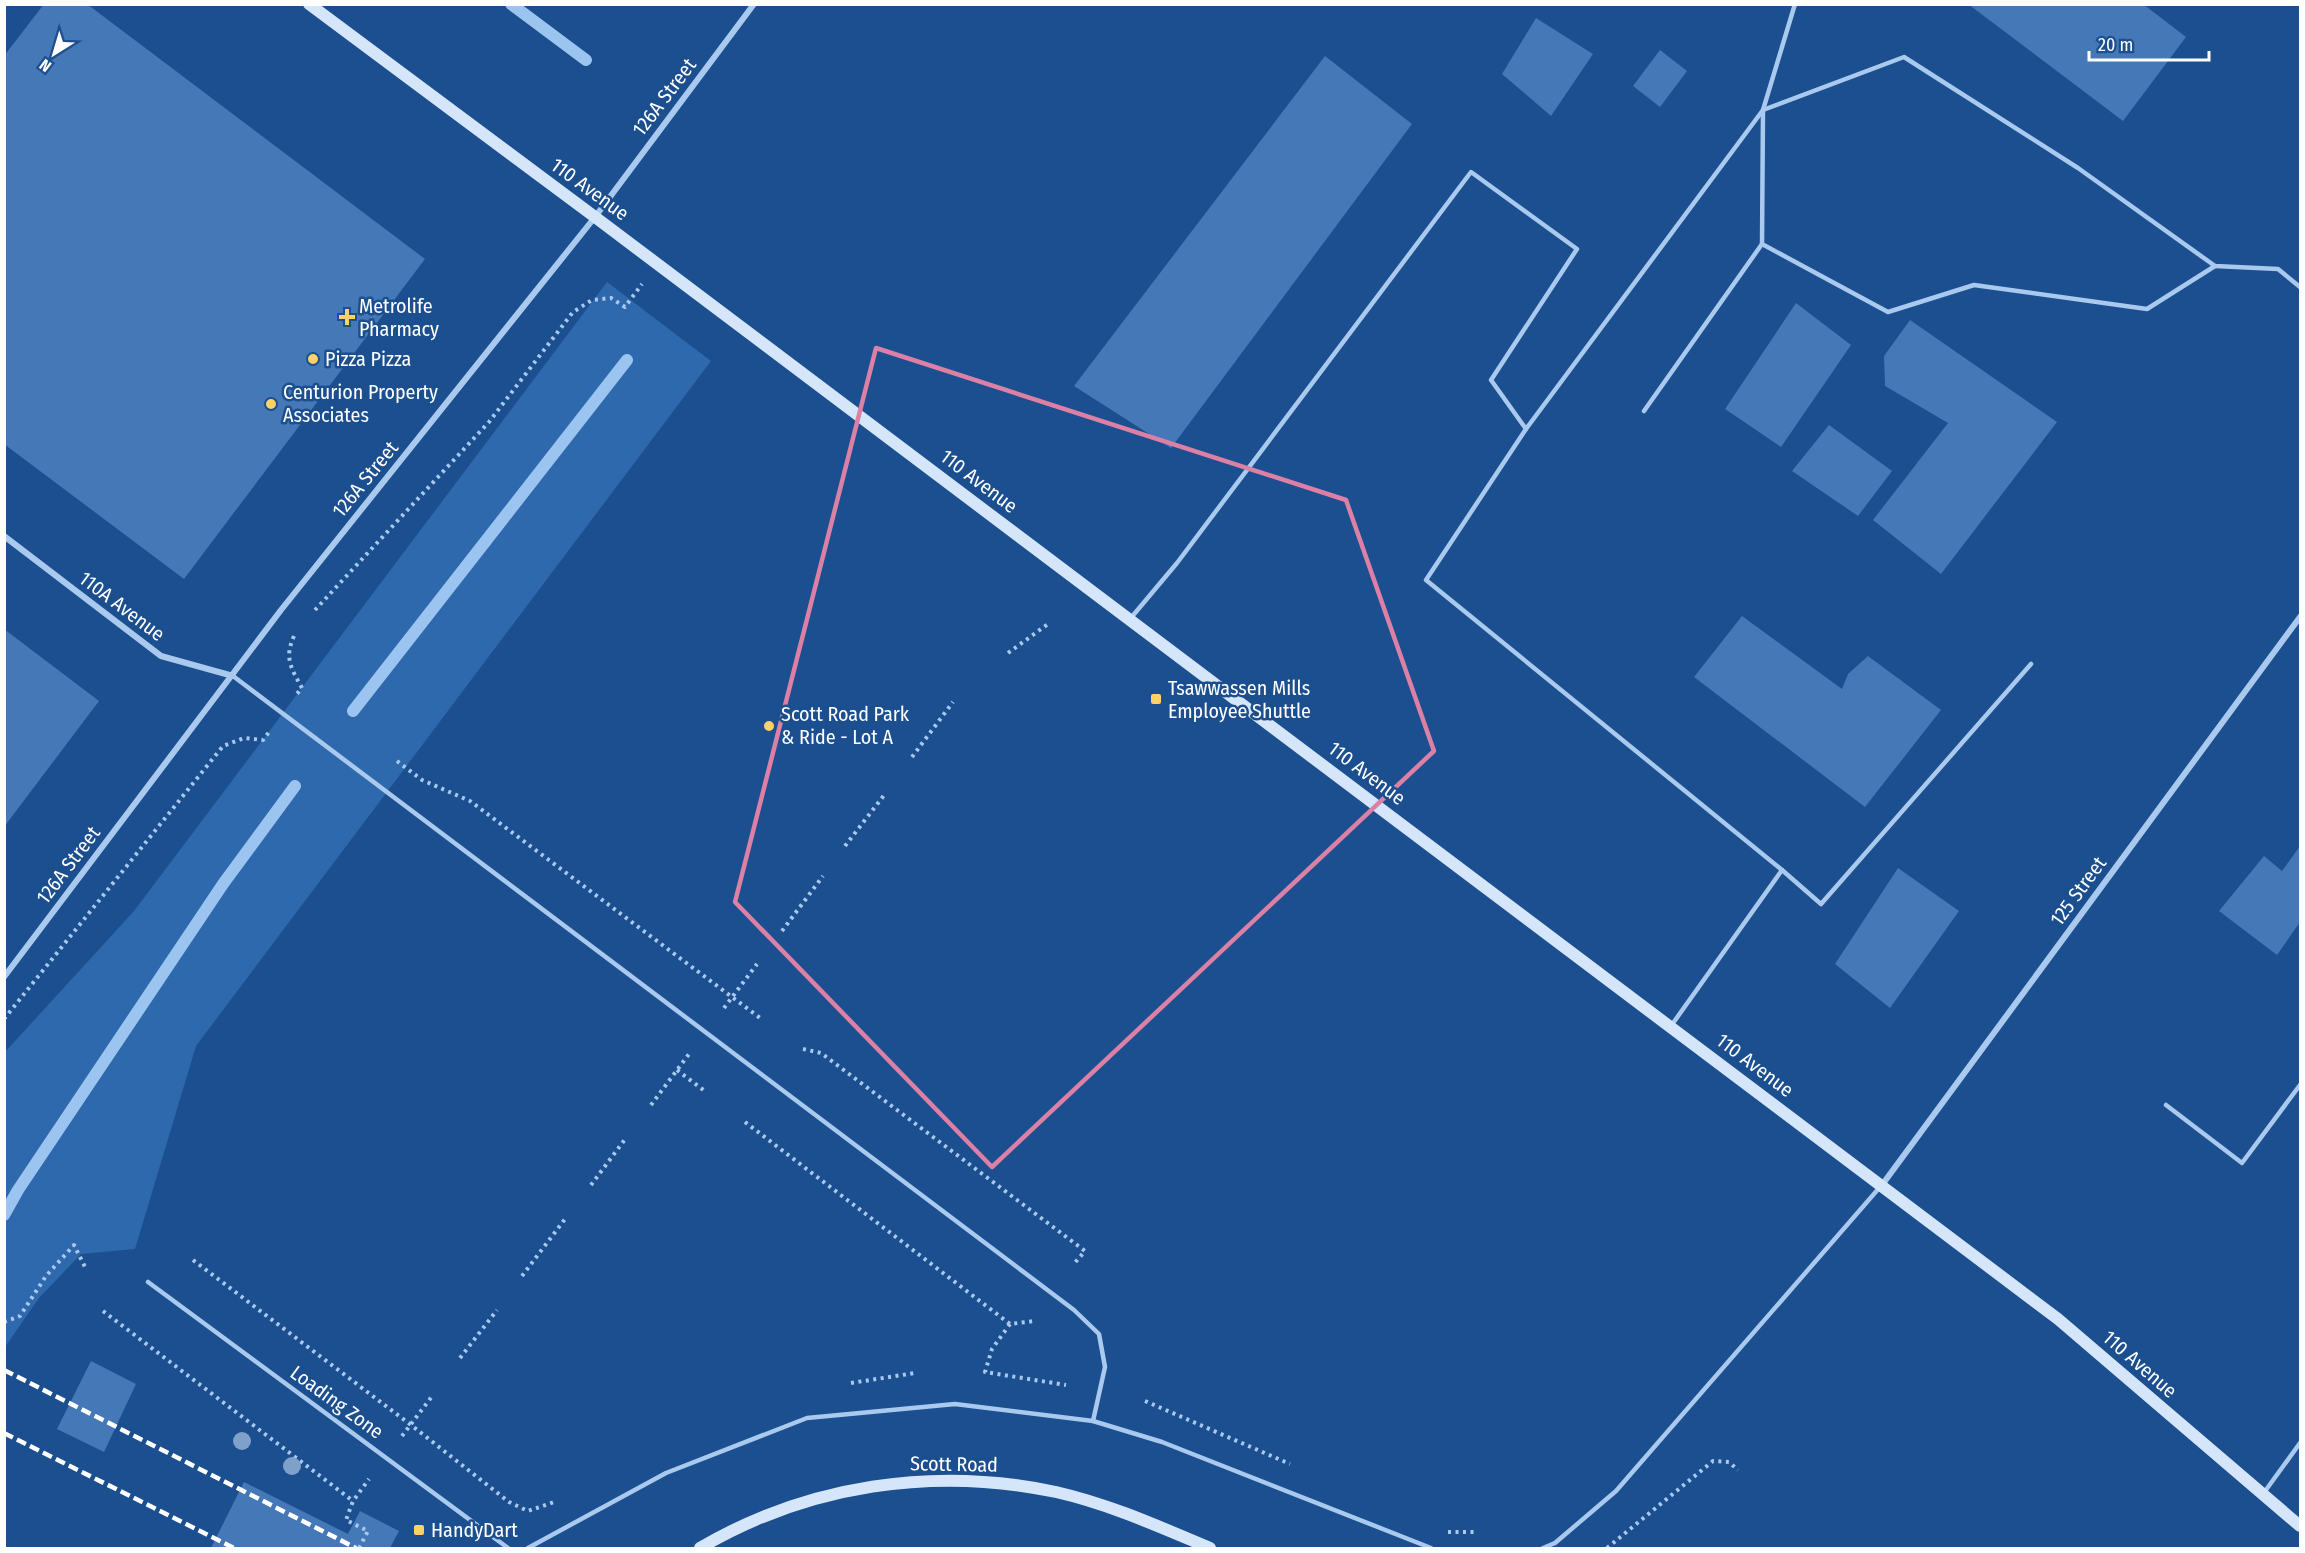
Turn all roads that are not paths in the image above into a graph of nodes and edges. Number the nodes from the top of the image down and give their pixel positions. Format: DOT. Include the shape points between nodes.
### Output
graph roads {
  1 [pos="309,4"];
  2 [pos="754,4"];
  3 [pos="1795,4"];
  4 [pos="1763,110"];
  5 [pos="595,217"];
  6 [pos="1762,244"];
  7 [pos="2215,266"];
  8 [pos="2301,287"];
  9 [pos="1644,411"];
  10 [pos="1526,429"];
  11 [pos="4,536"];
  12 [pos="2301,617"];
  13 [pos="1130,619"];
  14 [pos="2031,663"];
  15 [pos="233,676"];
  16 [pos="1782,870"];
  17 [pos="4,977"];
  18 [pos="1671,1026"];
  19 [pos="2301,1085"];
  20 [pos="2166,1105"];
  21 [pos="1882,1185"];
  22 [pos="147,1282"];
  23 [pos="1093,1421"];
  24 [pos="2301,1443"];
  25 [pos="2263,1494"];
  26 [pos="2301,1526"];
  27 [pos="508,1548"];
  28 [pos="528,1548"];
  29 [pos="700,1548"];
  30 [pos="1210,1548"];
  31 [pos="1431,1548"];
  32 [pos="1543,1548"];
  1 -- 5 [label="main road, 110 Avenue"];
  2 -- 5 [label="street, 126A Street"];
  3 -- 4 [label="lane"];
  4 -- 6 [label="lane"];
  4 -- 7 [label="lane" via="1904,57 2078,168"];
  4 -- 10 [label="lane"];
  5 -- 13 [label="main road, 110 Avenue"];
  5 -- 15 [label="street, 126A Street" via="281,610"];
  6 -- 7 [label="lane" via="1887,312 1974,285 2147,309"];
  6 -- 9 [label="lane"];
  7 -- 8 [label="lane" via="2278,269"];
  10 -- 13 [label="lane" via="1491,380 1577,249 1471,172 1177,563"];
  10 -- 16 [label="lane" via="1426,580"];
  11 -- 15 [label="street, 110A Avenue" via="161,656"];
  12 -- 21 [label="street, 125 Street"];
  13 -- 18 [label="main road, 110 Avenue"];
  14 -- 16 [label="lane" via="1821,904"];
  15 -- 17 [label="street, 126A Street"];
  15 -- 23 [label="lane" via="1074,1310 1099,1334 1105,1367"];
  16 -- 18 [label="lane"];
  18 -- 21 [label="main road, 110 Avenue"];
  19 -- 20 [label="lane" via="2242,1163"];
  21 -- 25 [label="main road, 110 Avenue" via="2058,1319"];
  21 -- 32 [label="lane" via="1616,1491 1555,1543"];
  22 -- 27 [label="lane, Loading Zone"];
  23 -- 28 [label="lane" via="955,1404 807,1418 666,1473"];
  23 -- 31 [label="lane" via="1162,1442"];
  24 -- 25 [label="lane"];
  25 -- 26 [label="main road, 110 Avenue"];
  29 -- 30 [label="main road, Scott Road" via="778,1511 845,1491 923,1480 987,1482 1057,1492 1136,1517"];
}
